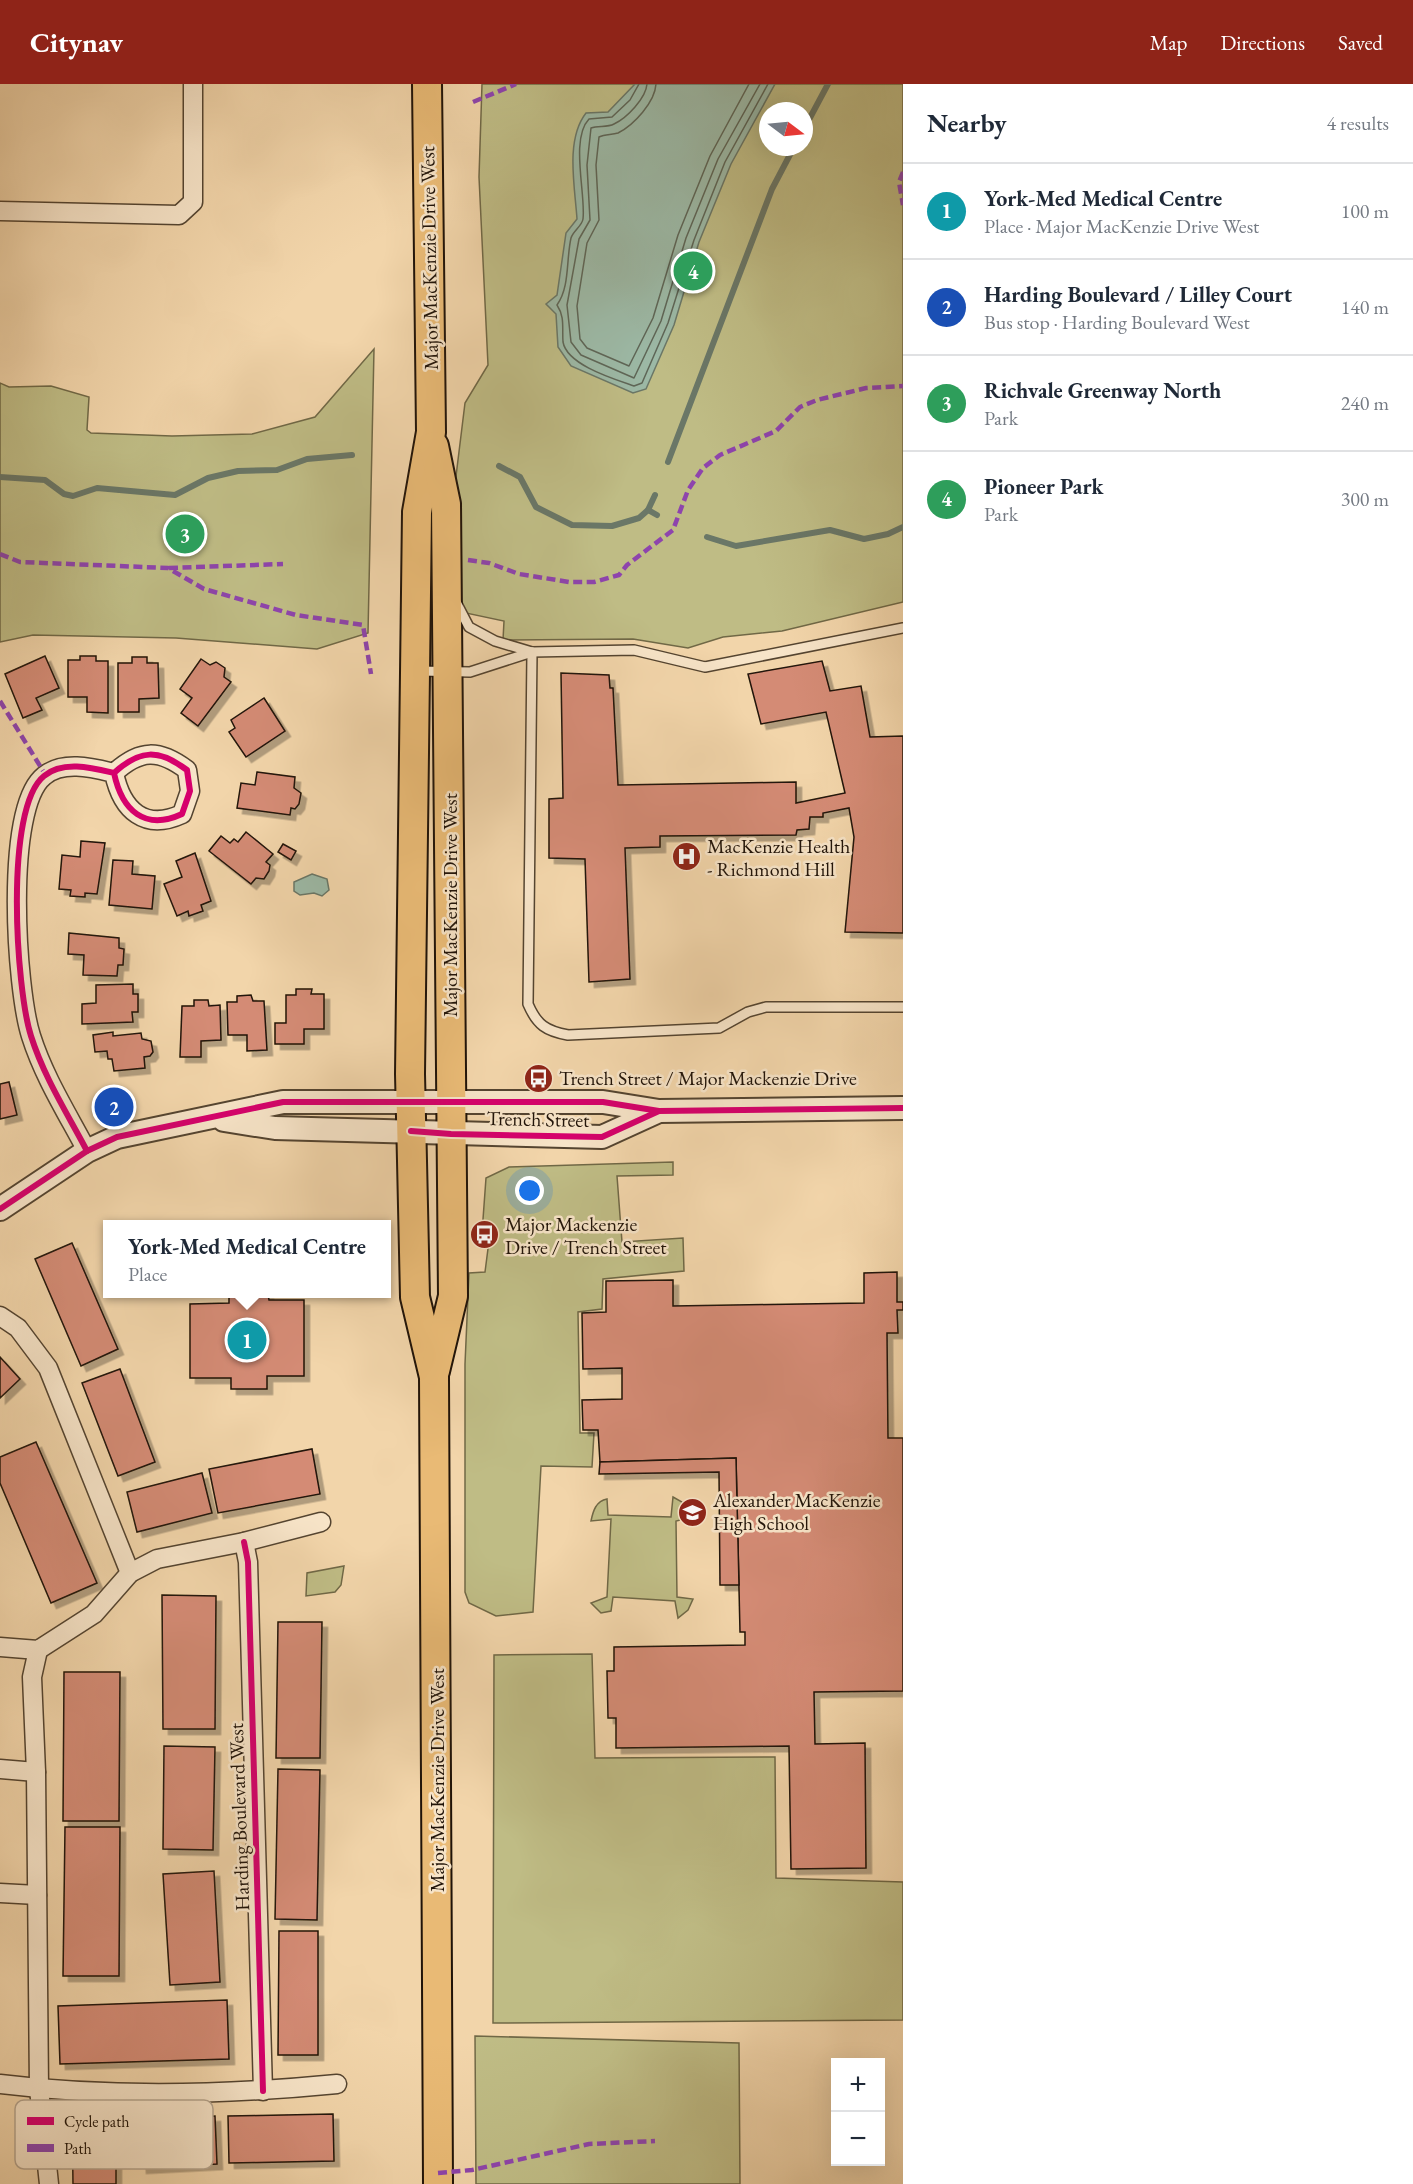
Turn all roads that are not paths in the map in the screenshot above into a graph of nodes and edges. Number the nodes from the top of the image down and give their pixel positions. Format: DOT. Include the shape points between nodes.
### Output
graph roads {
  1 [pos="192,84"];
  2 [pos="427,84"];
  3 [pos="0,211"];
  4 [pos="430,432"];
  5 [pos="448,587"];
  6 [pos="903,628"];
  7 [pos="532,652"];
  8 [pos="417,671"];
  9 [pos="448,671"];
  10 [pos="114,773"];
  11 [pos="903,1007"];
  12 [pos="411,1100"];
  13 [pos="451,1102"];
  14 [pos="903,1108"];
  15 [pos="659,1111"];
  16 [pos="211,1117"];
  17 [pos="411,1131"];
  18 [pos="451,1134"];
  19 [pos="87,1150"];
  20 [pos="0,1209"];
  21 [pos="0,1316"];
  22 [pos="434,1377"];
  23 [pos="321,1522"];
  24 [pos="244,1542"];
  25 [pos="130,1573"];
  26 [pos="0,1647"];
  27 [pos="38,1650"];
  28 [pos="0,1769"];
  29 [pos="36,1772"];
  30 [pos="0,1893"];
  31 [pos="37,1895"];
  32 [pos="0,2084"];
  33 [pos="338,2084"];
  34 [pos="39,2089"];
  35 [pos="263,2091"];
  36 [pos="40,2100"];
  37 [pos="47,2169"];
  38 [pos="49,2184"];
  39 [pos="438,2184"];
  1 -- 3 [label="street" via="194,202 179,215"];
  2 -- 4 [label="main road, Major MacKenzie Drive West"];
  4 -- 5 [label="main road, Major MacKenzie Drive West" via="446,504"];
  4 -- 8 [label="main road, Major MacKenzie Drive West" via="417,512"];
  5 -- 7 [label="lane" via="469,627 495,641"];
  5 -- 9 [label="main road, Major MacKenzie Drive West"];
  6 -- 7 [label="lane" via="705,667 634,650"];
  7 -- 9 [label="lane" via="470,672"];
  7 -- 11 [label="lane" via="528,1004 535,1021 545,1029 568,1035 719,1028 766,1006"];
  8 -- 9 [label="lane"];
  8 -- 12 [label="main road, Major MacKenzie Drive West"];
  9 -- 13 [label="main road, Major MacKenzie Drive West"];
  10 -- 19 [label="street" via="87,767 58,768 45,774 34,786 25,812 18,867 20,986 30,1035"];
  12 -- 13 [label="street"];
  12 -- 16 [label="street" via="283,1101"];
  12 -- 17 [label="main road, Major MacKenzie Drive West"];
  13 -- 15 [label="street, Trench Street" via="603,1102"];
  13 -- 18 [label="main road, Major MacKenzie Drive West"];
  14 -- 15 [label="street, Trench Street"];
  15 -- 18 [label="street, Trench Street" via="602,1137"];
  16 -- 17 [label="street, Trench Street" via="276,1128"];
  16 -- 19 [label="street" via="117,1137"];
  17 -- 18 [label="street, Trench Street"];
  17 -- 22 [label="main road, Major MacKenzie Drive West" via="415,1297"];
  18 -- 22 [label="main road, Major MacKenzie Drive West" via="453,1296"];
  19 -- 20 [label="street"];
  21 -- 25 [label="street" via="18,1328 48,1368"];
  22 -- 39 [label="main road, Major MacKenzie Drive West"];
  23 -- 24 [label="street"];
  24 -- 25 [label="street" via="157,1558"];
  24 -- 35 [label="street, Harding Boulevard West" via="249,1574"];
  25 -- 27 [label="street" via="94,1614"];
  26 -- 27 [label="street"];
  27 -- 29 [label="street" via="32,1677"];
  28 -- 29 [label="street"];
  29 -- 31 [label="street"];
  30 -- 31 [label="street"];
  31 -- 34 [label="street"];
  32 -- 34 [label="street"];
  33 -- 35 [label="street"];
  34 -- 35 [label="street" via="148,2095"];
  34 -- 36 [label="street"];
  37 -- 38 [label="street"];
}
